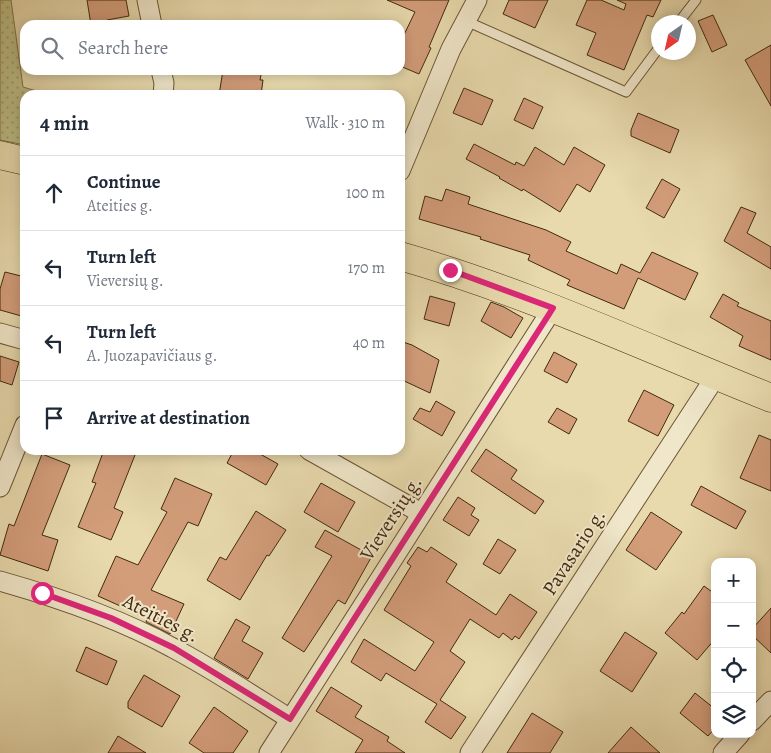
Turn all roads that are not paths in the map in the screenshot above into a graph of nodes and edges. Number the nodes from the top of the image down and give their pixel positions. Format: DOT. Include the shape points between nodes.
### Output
graph roads {
  1 [pos="147,0"];
  2 [pos="477,0"];
  3 [pos="696,0"];
  4 [pos="684,15"];
  5 [pos="151,20"];
  6 [pos="466,21"];
  7 [pos="651,58"];
  8 [pos="162,75"];
  9 [pos="163,90"];
  10 [pos="0,155"];
  11 [pos="405,159"];
  12 [pos="20,160"];
  13 [pos="405,257"];
  14 [pos="553,308"];
  15 [pos="0,334"];
  16 [pos="20,339"];
  17 [pos="716,376"];
  18 [pos="771,398"];
  19 [pos="771,408"];
  20 [pos="20,437"];
  21 [pos="319,455"];
  22 [pos="0,487"];
  23 [pos="421,513"];
  24 [pos="0,581"];
  25 [pos="290,719"];
  26 [pos="736,738"];
  27 [pos="269,753"];
  28 [pos="470,753"];
  29 [pos="723,753"];
  1 -- 5 [label="street"];
  2 -- 6 [label="street"];
  3 -- 4 [label="lane"];
  6 -- 7 [label="lane" via="626,92"];
  6 -- 11 [label="street"];
  8 -- 9 [label="street"];
  10 -- 12 [label="main road"];
  13 -- 14 [label="main road" via="450,270"];
  14 -- 17 [label="main road"];
  14 -- 23 [label="street, Vieversių g."];
  15 -- 16 [label="street"];
  17 -- 18 [label="main road"];
  17 -- 19 [label="main road"];
  17 -- 28 [label="street, Pavasario g."];
  20 -- 22 [label="street"];
  21 -- 23 [label="street"];
  23 -- 25 [label="street, Vieversių g."];
  24 -- 25 [label="street, Ateities g." via="111,618 174,648"];
  25 -- 27 [label="street, Vieversių g."];
  26 -- 29 [label="street"];
}
